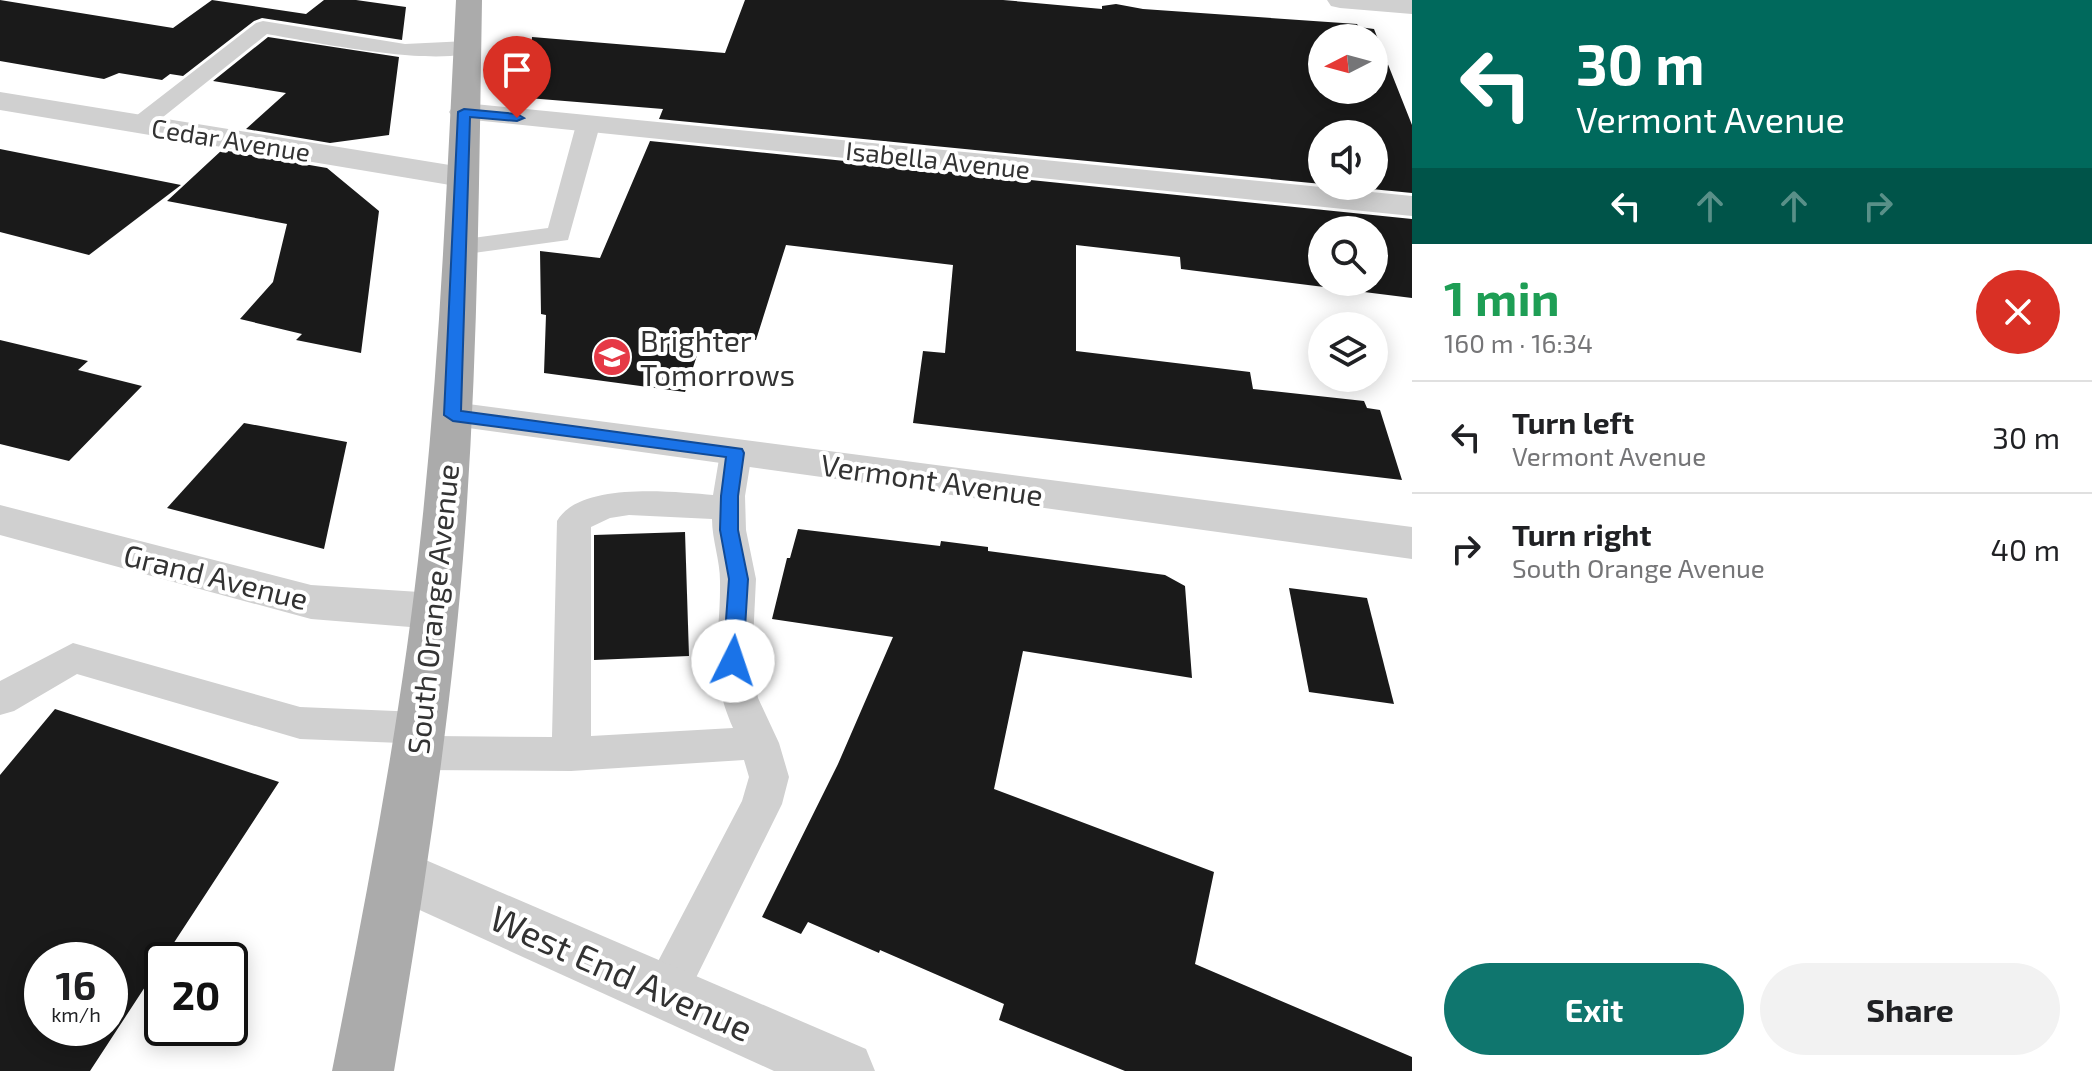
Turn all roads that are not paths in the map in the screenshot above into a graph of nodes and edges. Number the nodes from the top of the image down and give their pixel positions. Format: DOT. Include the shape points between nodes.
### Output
graph roads {
  1 [pos="469,0"];
  2 [pos="1340,0"];
  3 [pos="1412,6"];
  4 [pos="467,47"];
  5 [pos="0,101"];
  6 [pos="464,112"];
  7 [pos="140,124"];
  8 [pos="588,125"];
  9 [pos="462,177"];
  10 [pos="1412,206"];
  11 [pos="459,247"];
  12 [pos="453,415"];
  13 [pos="736,453"];
  14 [pos="730,508"];
  15 [pos="0,520"];
  16 [pos="1412,543"];
  17 [pos="435,611"];
  18 [pos="0,700"];
  19 [pos="417,741"];
  20 [pos="759,743"];
  21 [pos="571,754"];
  22 [pos="400,874"];
  23 [pos="665,992"];
  24 [pos="363,1071"];
  25 [pos="844,1071"];
  1 -- 4 [label="main road, South Orange Avenue"];
  2 -- 3 [label="street"];
  4 -- 6 [label="main road, South Orange Avenue"];
  4 -- 7 [label="lane" via="405,50 263,27"];
  5 -- 7 [label="street, Cedar Avenue"];
  6 -- 8 [label="street, Isabella Avenue"];
  6 -- 9 [label="main road, South Orange Avenue"];
  7 -- 9 [label="street, Cedar Avenue"];
  8 -- 10 [label="street, Isabella Avenue"];
  8 -- 11 [label="lane" via="559,234"];
  9 -- 11 [label="main road, South Orange Avenue"];
  11 -- 12 [label="main road, South Orange Avenue"];
  12 -- 13 [label="street, Vermont Avenue"];
  12 -- 17 [label="main road, South Orange Avenue"];
  13 -- 14 [label="lane"];
  13 -- 16 [label="street, Vermont Avenue"];
  14 -- 20 [label="lane" via="738,579 733,661 739,698"];
  14 -- 21 [label="lane" via="623,504 591,510 574,521"];
  15 -- 17 [label="street, Grand Avenue" via="311,602"];
  17 -- 19 [label="main road, South Orange Avenue"];
  18 -- 19 [label="lane" via="73,658 300,723"];
  19 -- 21 [label="lane"];
  19 -- 22 [label="main road, South Orange Avenue"];
  20 -- 21 [label="lane"];
  20 -- 23 [label="lane" via="769,777 762,804"];
  22 -- 23 [label="street, West End Avenue"];
  22 -- 24 [label="main road, South Orange Avenue"];
  23 -- 25 [label="street, West End Avenue"];
}
